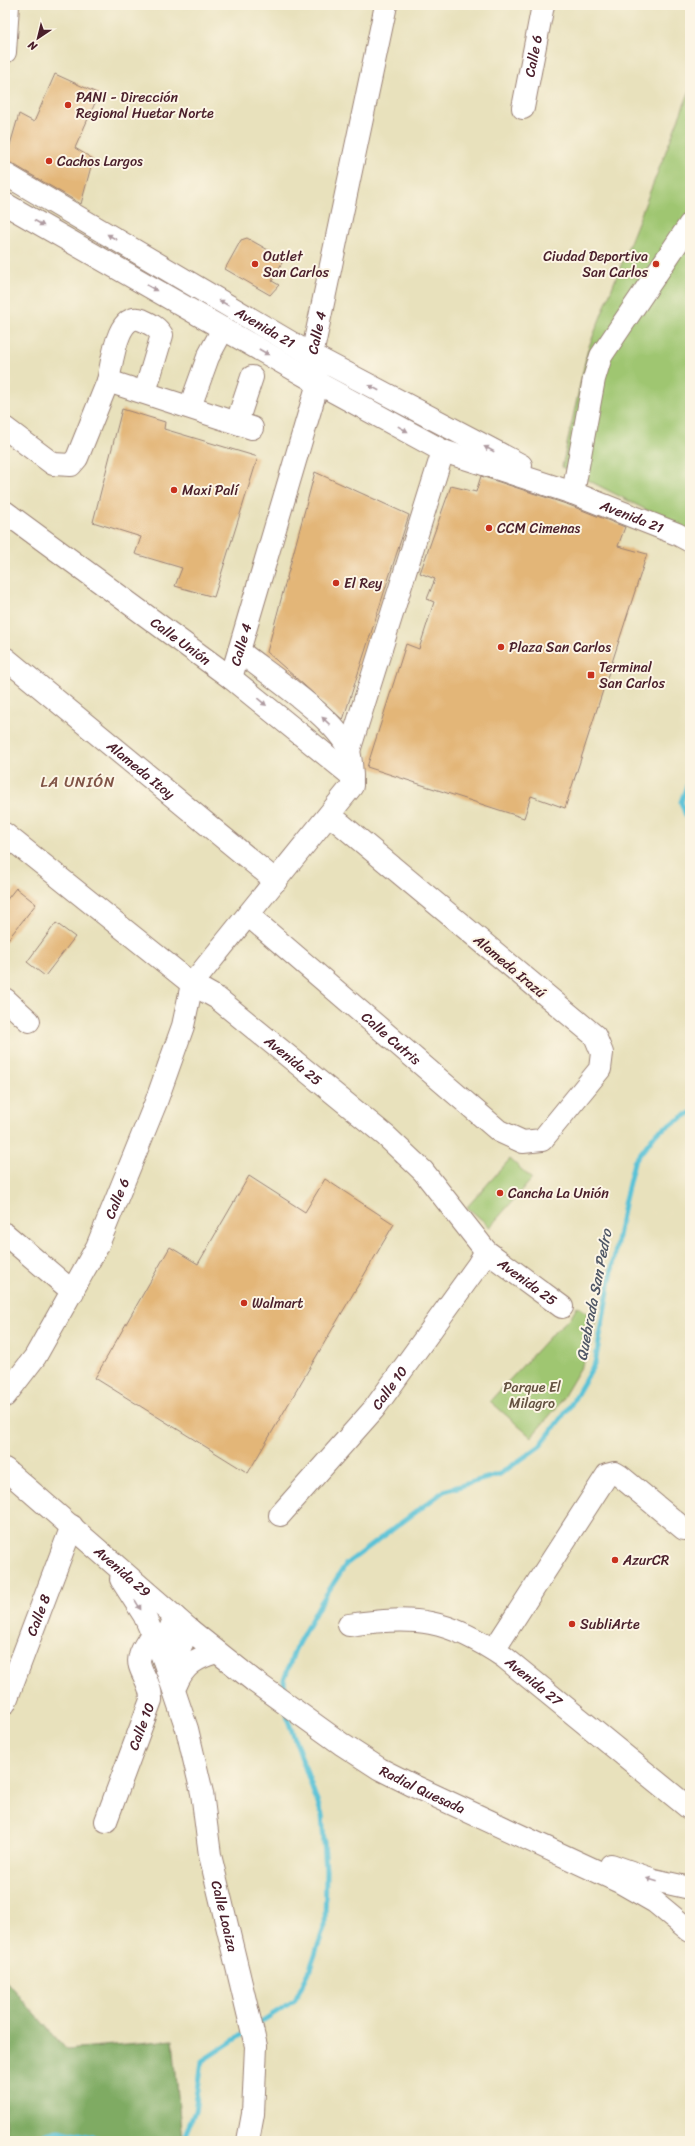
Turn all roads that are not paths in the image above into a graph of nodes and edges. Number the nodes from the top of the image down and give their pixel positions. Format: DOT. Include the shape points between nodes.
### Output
graph roads {
  1 [pos="8,5"];
  2 [pos="386,5"];
  3 [pos="543,5"];
  4 [pos="5,52"];
  5 [pos="523,108"];
  6 [pos="5,174"];
  7 [pos="5,204"];
  8 [pos="690,224"];
  9 [pos="224,329"];
  10 [pos="312,355"];
  11 [pos="252,377"];
  12 [pos="108,381"];
  13 [pos="318,383"];
  14 [pos="145,392"];
  15 [pos="190,407"];
  16 [pos="5,428"];
  17 [pos="443,451"];
  18 [pos="573,493"];
  19 [pos="5,512"];
  20 [pos="690,541"];
  21 [pos="239,651"];
  22 [pos="5,658"];
  23 [pos="231,678"];
  24 [pos="349,752"];
  25 [pos="352,776"];
  26 [pos="330,815"];
  27 [pos="5,834"];
  28 [pos="276,881"];
  29 [pos="248,915"];
  30 [pos="192,984"];
  31 [pos="5,999"];
  32 [pos="29,1021"];
  33 [pos="542,1140"];
  34 [pos="5,1234"];
  35 [pos="486,1250"];
  36 [pos="73,1292"];
  37 [pos="562,1307"];
  38 [pos="5,1396"];
  39 [pos="5,1469"];
  40 [pos="280,1515"];
  41 [pos="72,1526"];
  42 [pos="684,1529"];
  43 [pos="100,1550"];
  44 [pos="183,1623"];
  45 [pos="349,1625"];
  46 [pos="152,1634"];
  47 [pos="494,1650"];
  48 [pos="217,1652"];
  49 [pos="163,1658"];
  50 [pos="176,1690"];
  51 [pos="5,1703"];
  52 [pos="690,1810"];
  53 [pos="106,1821"];
  54 [pos="556,1851"];
  55 [pos="690,1888"];
  56 [pos="690,1931"];
  57 [pos="248,2141"];
  1 -- 4 [label="street"];
  2 -- 10 [label="street, Calle 4"];
  3 -- 5 [label="street, Calle 6"];
  10 -- 6 [label="street, Avenida 21, one-way"];
  7 -- 9 [label="street, Avenida 21, one-way"];
  8 -- 18 [label="street" via="601,356 594,378"];
  9 -- 13 [label="street, Avenida 21, one-way"];
  9 -- 15 [label="street" via="208,357"];
  10 -- 13 [label="street, Calle 4"];
  18 -- 10 [label="street, Avenida 21, one-way"];
  11 -- 15 [label="street" via="244,425"];
  12 -- 14 [label="street"];
  12 -- 14 [label="street" via="121,329 131,319 138,319 151,324 162,335"];
  12 -- 16 [label="street" via="77,458 71,465 53,464"];
  13 -- 17 [label="street, Avenida 21, one-way"];
  13 -- 21 [label="street, Calle 4"];
  14 -- 15 [label="street"];
  17 -- 18 [label="street, Avenida 21"];
  17 -- 24 [label="street"];
  18 -- 20 [label="street, Avenida 21"];
  19 -- 23 [label="street, Calle Unión"];
  21 -- 23 [label="street, Calle 4"];
  24 -- 21 [label="street, one-way" via="341,736 316,712"];
  22 -- 28 [label="street, Alameda Itoy"];
  23 -- 25 [label="street, Calle Unión, one-way"];
  24 -- 25 [label="street"];
  25 -- 26 [label="street" via="352,786"];
  26 -- 28 [label="street"];
  26 -- 33 [label="street, Alameda Irazú" via="595,1036 602,1053 600,1068"];
  27 -- 30 [label="street, Avenida 25"];
  28 -- 29 [label="street"];
  29 -- 30 [label="street"];
  29 -- 33 [label="street, Calle Cutris" via="499,1131 522,1142"];
  30 -- 35 [label="street, Avenida 25" via="217,998 386,1136 423,1171"];
  30 -- 36 [label="street, Calle 6" via="183,1026 156,1102 97,1247"];
  31 -- 32 [label="street"];
  34 -- 36 [label="street"];
  35 -- 37 [label="street, Avenida 25"];
  35 -- 40 [label="street, Calle 10" via="478,1265 374,1409"];
  36 -- 38 [label="street, Calle 6" via="35,1356"];
  39 -- 41 [label="street"];
  41 -- 43 [label="street, Avenida 29"];
  41 -- 51 [label="street, Calle 8"];
  42 -- 47 [label="street" via="620,1476 615,1473 608,1475"];
  43 -- 44 [label="street, Avenida 29"];
  43 -- 46 [label="street, Calle Loaiza, one-way" via="144,1615"];
  44 -- 48 [label="street, Radial Quesada"];
  44 -- 49 [label="street, Calle Loaiza" via="166,1639"];
  44 -- 50 [label="street, Calle Loaiza" via="177,1655"];
  45 -- 47 [label="street, Avenida 27" via="405,1620 431,1622 478,1640"];
  46 -- 49 [label="street, Calle Loaiza"];
  46 -- 53 [label="street, Calle 10" via="139,1656 138,1663 149,1682 151,1700"];
  47 -- 52 [label="street, Avenida 27"];
  48 -- 50 [label="street" via="195,1659 180,1675"];
  48 -- 54 [label="street, Radial Quesada" via="343,1745 386,1772 512,1833"];
  49 -- 50 [label="street, Calle Loaiza"];
  50 -- 57 [label="street, Calle Loaiza" via="202,1793 210,1855 256,2046 253,2114"];
  55 -- 54 [label="street, one-way" via="654,1880 604,1862"];
  54 -- 56 [label="street, Radial Quesada" via="620,1882 654,1902"];
}
